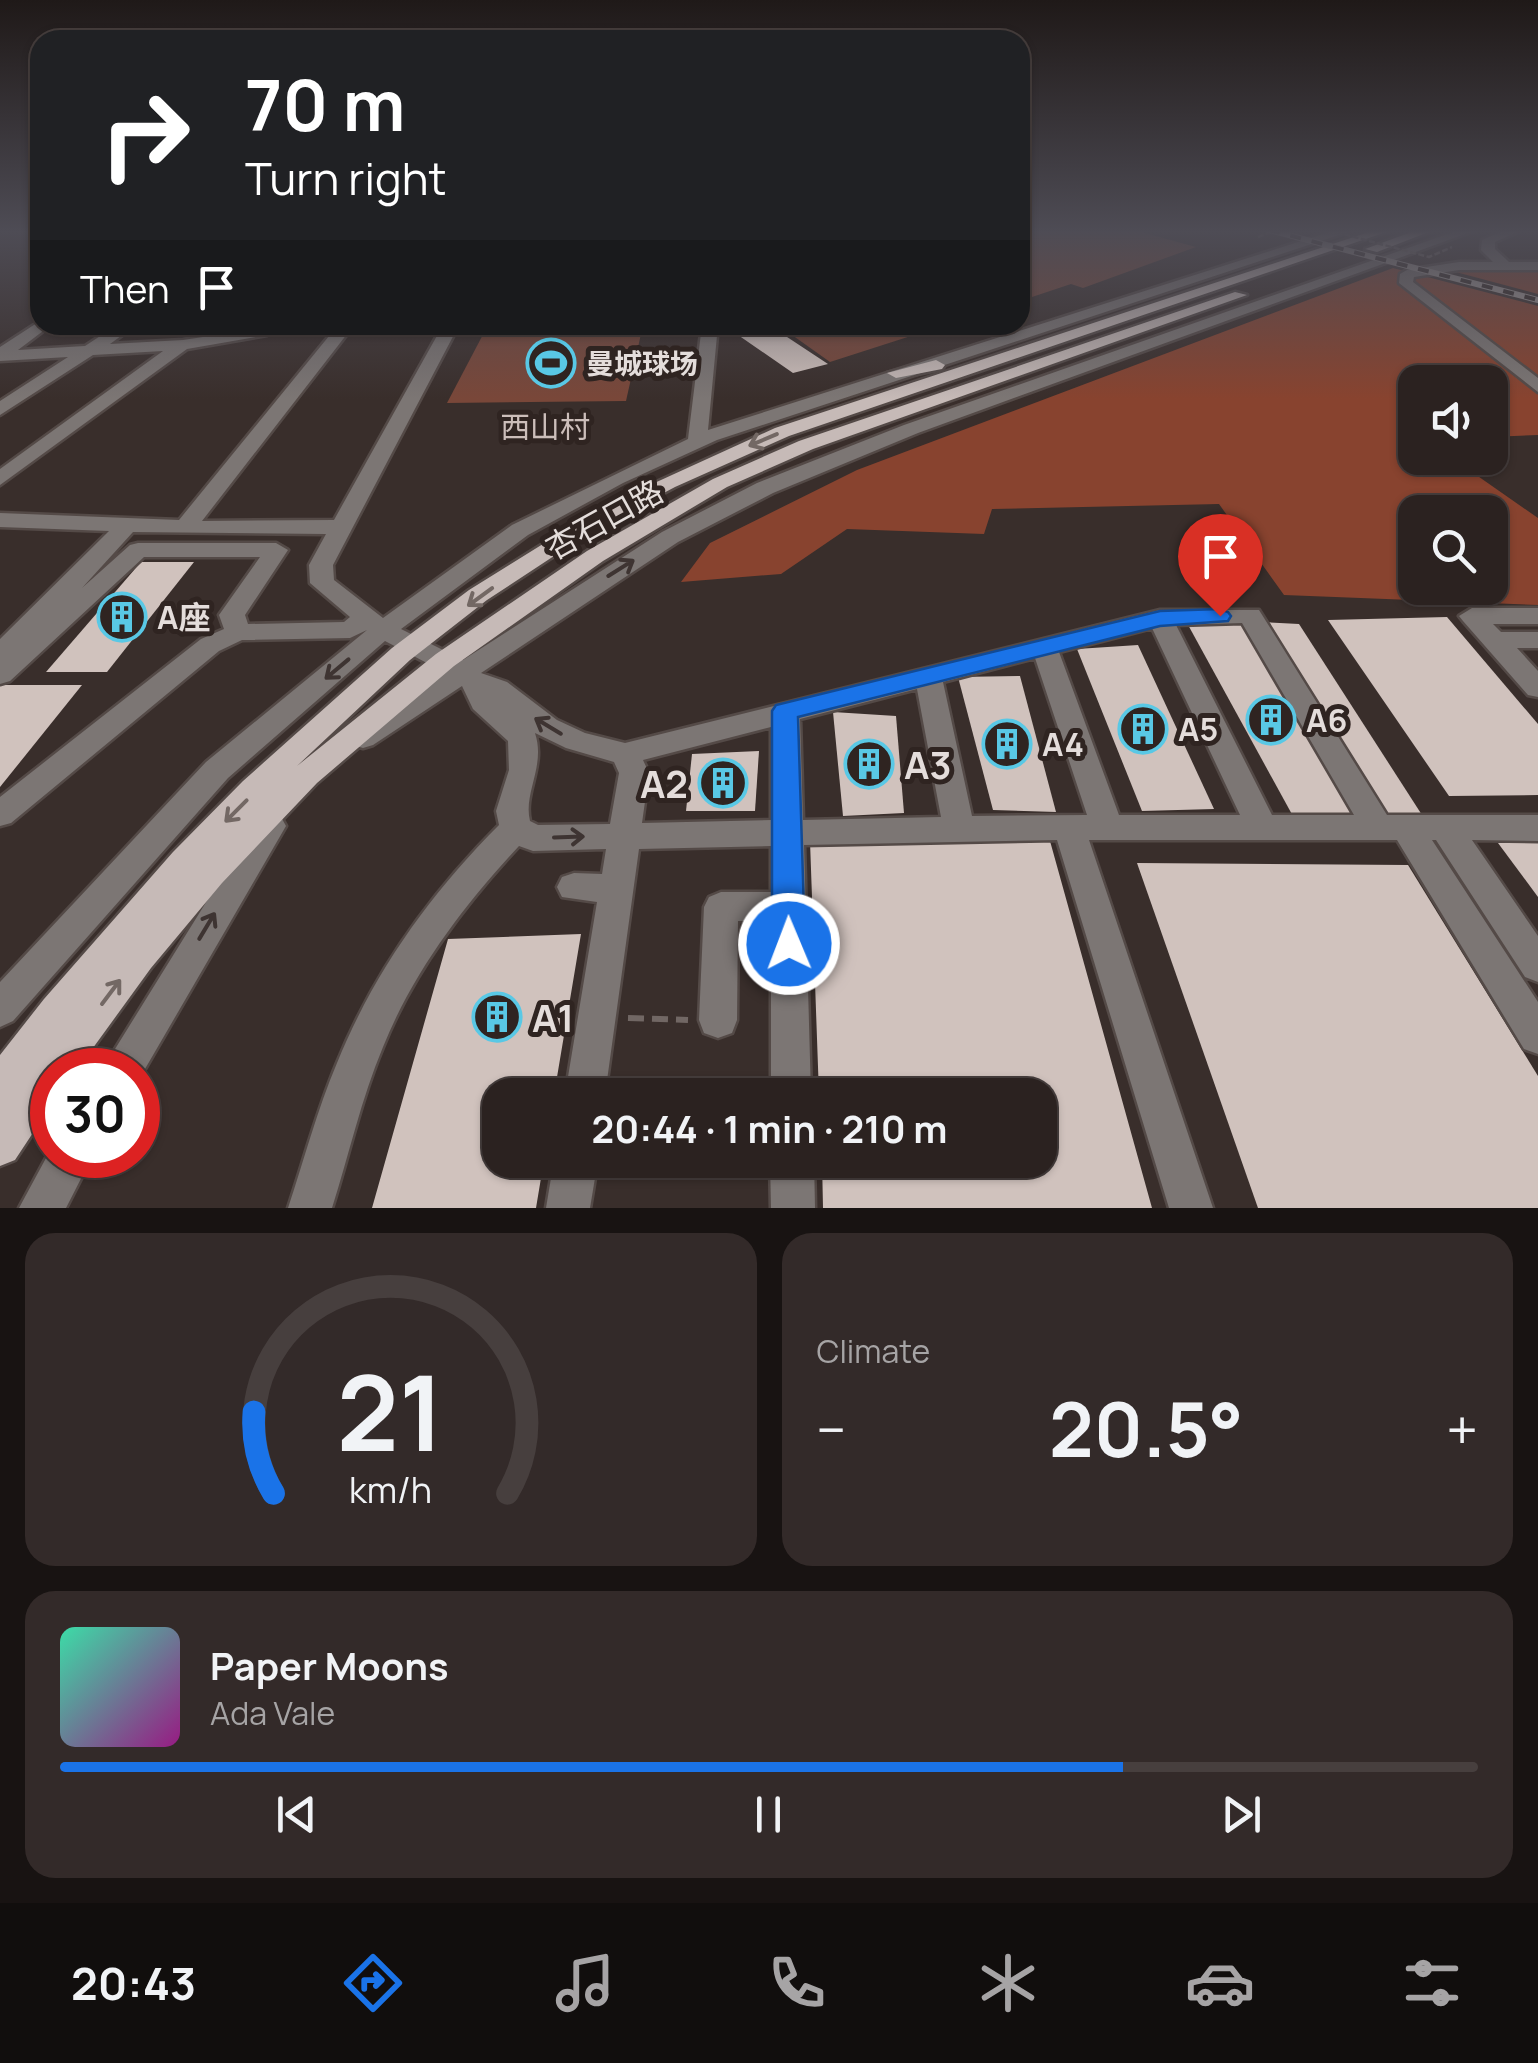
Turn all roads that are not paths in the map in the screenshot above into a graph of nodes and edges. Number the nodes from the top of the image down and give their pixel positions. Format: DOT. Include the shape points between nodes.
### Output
graph roads {
  1 [pos="1170,286"];
  2 [pos="1214,286"];
  3 [pos="1267,286"];
  4 [pos="1312,286"];
  5 [pos="1411,286"];
  6 [pos="1030,331"];
  7 [pos="30,334"];
  8 [pos="113,335"];
  9 [pos="193,335"];
  10 [pos="241,335"];
  11 [pos="338,335"];
  12 [pos="446,335"];
  13 [pos="709,335"];
  14 [pos="1016,335"];
  15 [pos="183,344"];
  16 [pos="1030,347"];
  17 [pos="88,352"];
  18 [pos="1074,354"];
  19 [pos="0,355"];
  20 [pos="896,373"];
  21 [pos="1538,388"];
  22 [pos="0,409"];
  23 [pos="911,429"];
  24 [pos="698,442"];
  25 [pos="0,479"];
  26 [pos="0,520"];
  27 [pos="126,526"];
  28 [pos="185,527"];
  29 [pos="343,527"];
  30 [pos="1538,616"];
  31 [pos="1160,618"];
  32 [pos="374,623"];
  33 [pos="238,632"];
  34 [pos="1494,640"];
  35 [pos="1538,640"];
  36 [pos="413,645"];
  37 [pos="1044,647"];
  38 [pos="0,653"];
  39 [pos="462,673"];
  40 [pos="0,675"];
  41 [pos="928,675"];
  42 [pos="1538,688"];
  43 [pos="785,711"];
  44 [pos="624,754"];
  45 [pos="306,774"];
  46 [pos="0,814"];
  47 [pos="516,828"];
  48 [pos="959,828"];
  49 [pos="1069,828"];
  50 [pos="1108,828"];
  51 [pos="1264,828"];
  52 [pos="1538,828"];
  53 [pos="1393,829"];
  54 [pos="1446,829"];
  55 [pos="787,830"];
  56 [pos="624,836"];
  57 [pos="574,888"];
  58 [pos="616,888"];
  59 [pos="788,906"];
  60 [pos="1492,964"];
  61 [pos="1538,964"];
  62 [pos="0,1009"];
  63 [pos="718,1020"];
  64 [pos="1538,1036"];
  65 [pos="70,1048"];
  66 [pos="135,1048"];
  67 [pos="587,1078"];
  68 [pos="791,1078"];
  69 [pos="0,1087"];
  70 [pos="30,1103"];
  71 [pos="0,1145"];
  72 [pos="59,1178"];
  73 [pos="573,1178"];
  74 [pos="792,1178"];
  75 [pos="41,1208"];
  76 [pos="310,1208"];
  77 [pos="568,1208"];
  78 [pos="793,1208"];
  79 [pos="1191,1208"];
  1 -- 6 [label="street, 杏石口路"];
  2 -- 16 [label="main road, 杏石口路"];
  3 -- 18 [label="main road, 杏石口路"];
  4 -- 23 [label="street"];
  5 -- 21 [label="street"];
  7 -- 19 [label="street"];
  8 -- 17 [label="street"];
  9 -- 15 [label="street"];
  10 -- 15 [label="street"];
  11 -- 28 [label="street"];
  12 -- 29 [label="street"];
  13 -- 24 [label="street"];
  14 -- 20 [label="street, 杏石口路"];
  15 -- 17 [label="street"];
  15 -- 25 [label="street"];
  16 -- 20 [label="main road"];
  16 -- 36 [label="main road, 杏石口路, one-way" via="782,432 688,472 556,542"];
  17 -- 19 [label="street"];
  17 -- 22 [label="street"];
  18 -- 23 [label="main road"];
  18 -- 39 [label="main road, 杏石口路" via="806,445 720,483 595,556"];
  20 -- 24 [label="street, 杏石口路"];
  39 -- 23 [label="street, one-way" via="670,537 765,488"];
  24 -- 32 [label="street, 杏石口路" via="520,530"];
  26 -- 27 [label="street"];
  27 -- 28 [label="street"];
  27 -- 38 [label="street"];
  28 -- 29 [label="street"];
  29 -- 32 [label="street" via="321,565 322,583"];
  30 -- 34 [label="street" via="1472,616"];
  31 -- 37 [label="street"];
  31 -- 51 [label="street"];
  31 -- 53 [label="street" via="1250,616"];
  32 -- 33 [label="street" via="350,630"];
  32 -- 36 [label="street"];
  32 -- 62 [label="street, 杏石口路, one-way" via="216,770"];
  33 -- 40 [label="street" via="232,615 276,550 138,550"];
  33 -- 46 [label="street" via="210,645"];
  34 -- 35 [label="street"];
  34 -- 42 [label="street"];
  36 -- 39 [label="street"];
  36 -- 69 [label="main road, 杏石口路, one-way" via="306,740 176,871"];
  37 -- 41 [label="street"];
  37 -- 50 [label="street"];
  44 -- 39 [label="street, one-way" via="547,727"];
  39 -- 45 [label="main road, 杏石口路"];
  39 -- 47 [label="street" via="523,737 524,770 512,811"];
  41 -- 43 [label="street"];
  41 -- 48 [label="street"];
  43 -- 44 [label="street"];
  43 -- 55 [label="street"];
  44 -- 56 [label="street" via="634,773"];
  65 -- 45 [label="main road, 杏石口路, one-way" via="210,873"];
  66 -- 45 [label="street, 杏石口路, one-way" via="246,860"];
  47 -- 56 [label="street, one-way" via="533,838"];
  47 -- 76 [label="street" via="396,978 362,1048"];
  48 -- 49 [label="street"];
  48 -- 55 [label="street"];
  49 -- 50 [label="street"];
  49 -- 79 [label="street"];
  50 -- 51 [label="street"];
  51 -- 53 [label="street"];
  52 -- 54 [label="street"];
  53 -- 54 [label="street"];
  53 -- 60 [label="street"];
  54 -- 61 [label="street"];
  55 -- 56 [label="street"];
  55 -- 59 [label="street"];
  56 -- 58 [label="street"];
  57 -- 58 [label="street"];
  58 -- 67 [label="street"];
  59 -- 63 [label="street" via="721,907"];
  59 -- 68 [label="street"];
  60 -- 61 [label="street"];
  60 -- 64 [label="street"];
  70 -- 71 [label="main road, 杏石口路"];
  72 -- 75 [label="street"];
  73 -- 77 [label="street"];
  74 -- 78 [label="street"];
}
